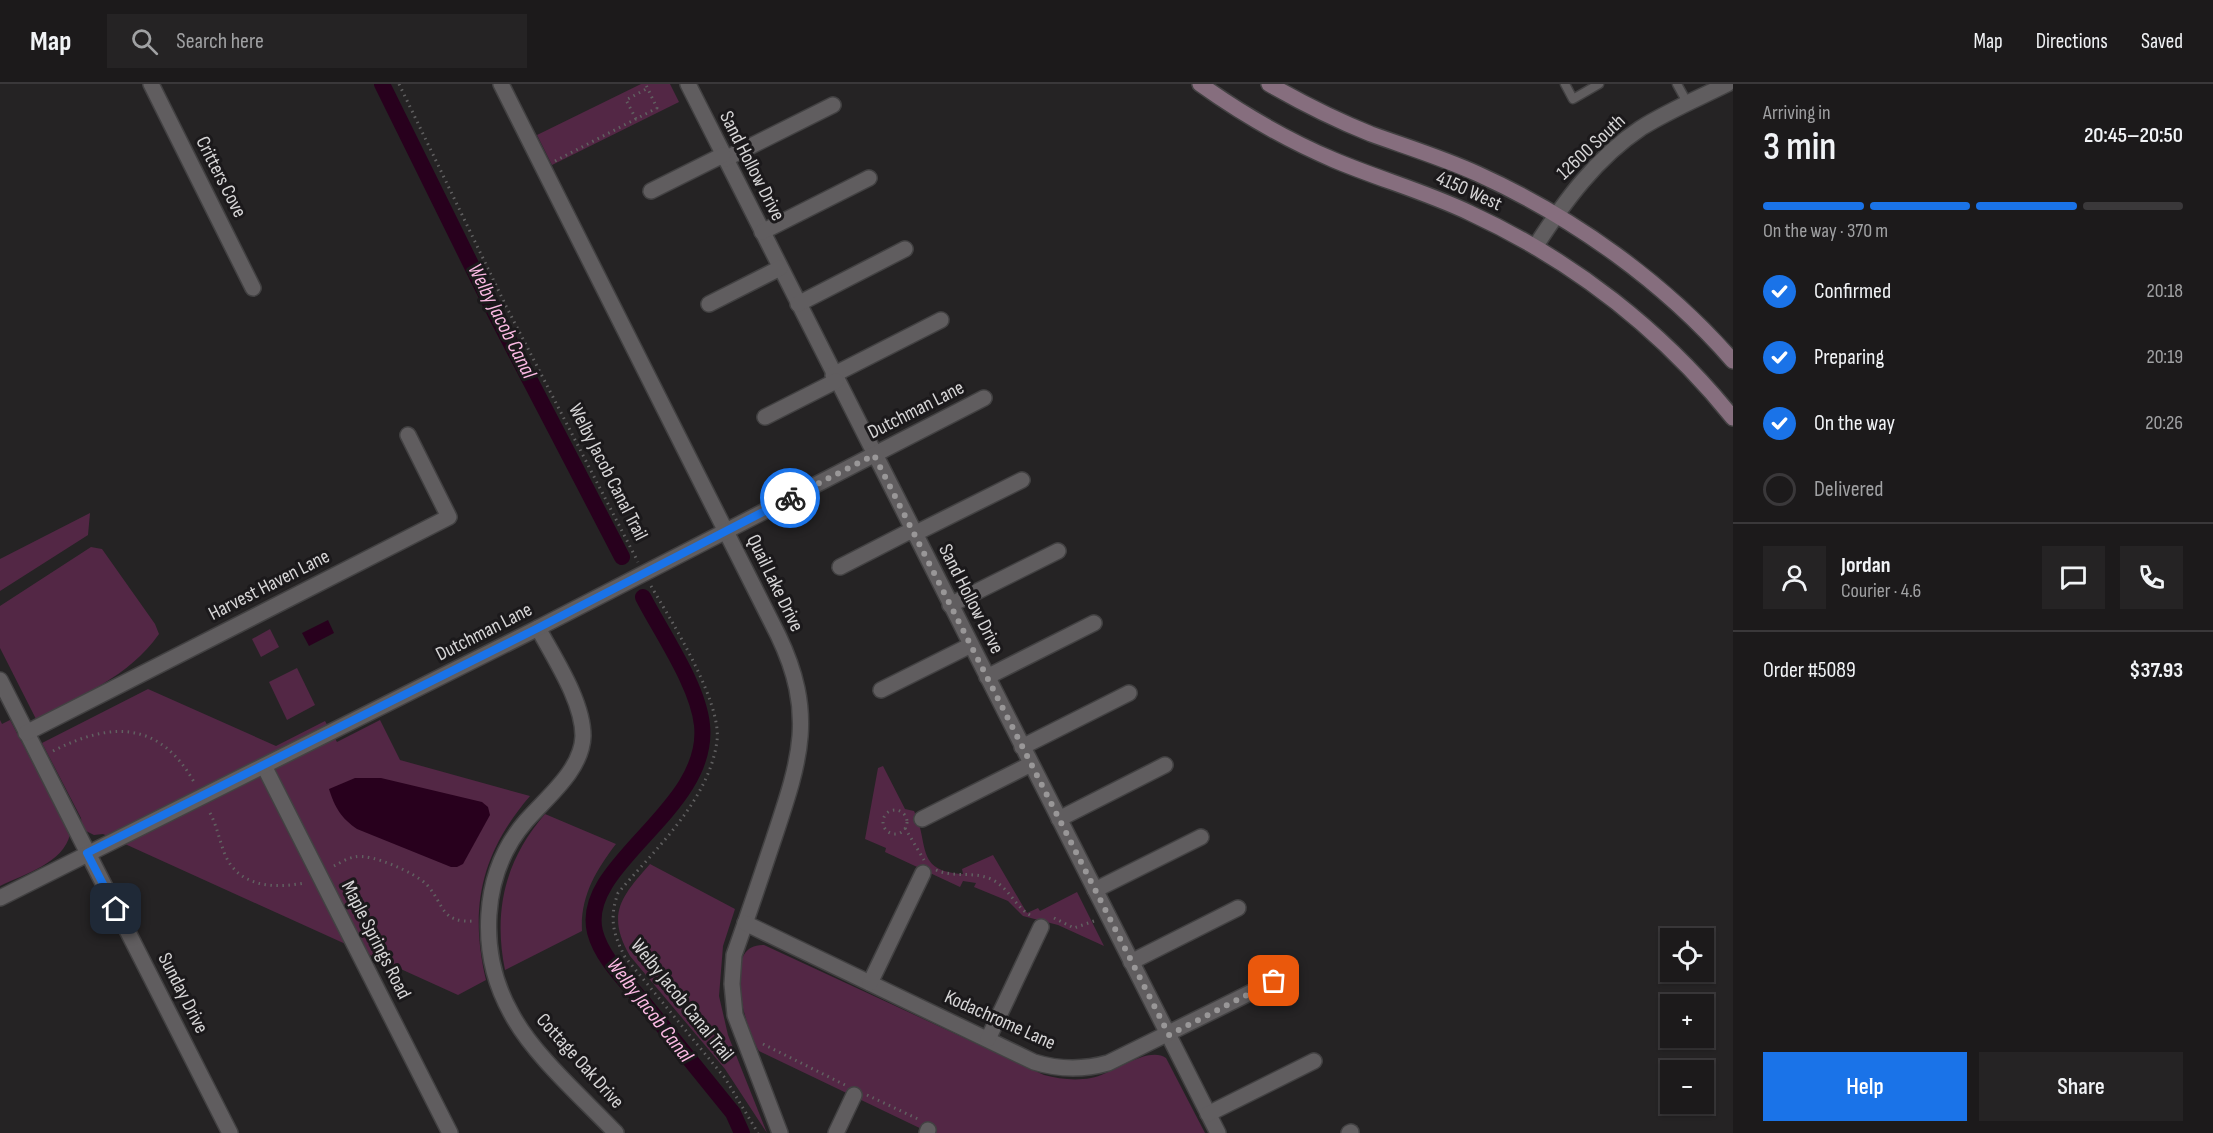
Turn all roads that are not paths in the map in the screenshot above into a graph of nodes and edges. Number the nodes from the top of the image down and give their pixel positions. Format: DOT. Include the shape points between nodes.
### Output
graph roads {
  1 [pos="151,84"];
  2 [pos="501,84"];
  3 [pos="688,84"];
  4 [pos="1200,84"];
  5 [pos="1269,84"];
  6 [pos="1565,84"];
  7 [pos="1599,84"];
  8 [pos="1677,84"];
  9 [pos="1727,84"];
  10 [pos="1688,104"];
  11 [pos="833,105"];
  12 [pos="724,157"];
  13 [pos="869,178"];
  14 [pos="651,191"];
  15 [pos="1556,215"];
  16 [pos="762,232"];
  17 [pos="1535,247"];
  18 [pos="905,249"];
  19 [pos="780,268"];
  20 [pos="253,288"];
  21 [pos="709,304"];
  22 [pos="798,304"];
  23 [pos="941,320"];
  24 [pos="1733,361"];
  25 [pos="835,378"];
  26 [pos="984,398"];
  27 [pos="765,417"];
  28 [pos="1733,418"];
  29 [pos="408,435"];
  30 [pos="874,455"];
  31 [pos="1022,480"];
  32 [pos="726,531"];
  33 [pos="913,532"];
  34 [pos="1058,551"];
  35 [pos="840,567"];
  36 [pos="950,605"];
  37 [pos="1094,623"];
  38 [pos="538,628"];
  39 [pos="970,645"];
  40 [pos="987,677"];
  41 [pos="0,680"];
  42 [pos="881,690"];
  43 [pos="1129,693"];
  44 [pos="26,733"];
  45 [pos="1022,747"];
  46 [pos="1031,764"];
  47 [pos="1165,765"];
  48 [pos="264,766"];
  49 [pos="922,819"];
  50 [pos="1059,819"];
  51 [pos="1202,837"];
  52 [pos="87,853"];
  53 [pos="922,873"];
  54 [pos="1095,890"];
  55 [pos="0,898"];
  56 [pos="1238,908"];
  57 [pos="1041,920"];
  58 [pos="745,923"];
  59 [pos="1131,962"];
  60 [pos="1274,981"];
  61 [pos="870,983"];
  62 [pos="1169,1035"];
  63 [pos="988,1039"];
  64 [pos="1314,1060"];
  65 [pos="856,1092"];
  66 [pos="1208,1114"];
  67 [pos="231,1133"];
  68 [pos="450,1133"];
  69 [pos="616,1133"];
  70 [pos="780,1133"];
  71 [pos="836,1133"];
  72 [pos="1218,1133"];
  1 -- 20 [label="street, Critters Cove"];
  2 -- 32 [label="street, Quail Lake Drive"];
  3 -- 12 [label="street, Sand Hollow Drive"];
  4 -- 17 [label="street, 4150 West" via="1307,148 1448,203"];
  5 -- 15 [label="street, 4150 West" via="1332,117 1478,174"];
  6 -- 7 [label="lane" via="1573,99"];
  8 -- 10 [label="lane"];
  9 -- 10 [label="street, 12600 South"];
  10 -- 15 [label="street, 12600 South" via="1642,128 1617,147 1569,195"];
  11 -- 12 [label="street"];
  12 -- 14 [label="street"];
  12 -- 16 [label="street, Sand Hollow Drive"];
  13 -- 16 [label="street"];
  15 -- 17 [label="street, 12600 South"];
  15 -- 24 [label="street, 4150 West" via="1636,270 1680,307"];
  16 -- 19 [label="street, Sand Hollow Drive"];
  17 -- 28 [label="street, 4150 West" via="1617,302 1697,376"];
  18 -- 22 [label="street"];
  19 -- 21 [label="street"];
  19 -- 22 [label="street, Sand Hollow Drive"];
  22 -- 25 [label="street, Sand Hollow Drive"];
  23 -- 25 [label="street"];
  25 -- 27 [label="street"];
  25 -- 30 [label="street, Sand Hollow Drive"];
  26 -- 30 [label="street, Dutchman Lane"];
  29 -- 44 [label="street, Harvest Haven Lane" via="449,517"];
  30 -- 32 [label="street, Dutchman Lane"];
  30 -- 33 [label="street, Sand Hollow Drive"];
  31 -- 33 [label="street"];
  32 -- 38 [label="street, Dutchman Lane"];
  32 -- 58 [label="street, Quail Lake Drive" via="786,652 797,688 801,723 796,770"];
  33 -- 35 [label="street"];
  33 -- 36 [label="street, Sand Hollow Drive"];
  34 -- 36 [label="street"];
  36 -- 39 [label="street, Sand Hollow Drive"];
  37 -- 40 [label="street"];
  38 -- 48 [label="street, Dutchman Lane"];
  38 -- 69 [label="street, Cottage Oak Drive" via="579,709 583,739 578,759 566,778 522,825 506,852 494,881 488,938 499,986 511,1014 531,1043"];
  39 -- 40 [label="street, Sand Hollow Drive"];
  39 -- 42 [label="street"];
  40 -- 45 [label="street, Sand Hollow Drive"];
  41 -- 44 [label="street, Sunday Drive"];
  43 -- 45 [label="street"];
  44 -- 52 [label="street, Sunday Drive"];
  45 -- 46 [label="street, Sand Hollow Drive"];
  46 -- 49 [label="street"];
  46 -- 50 [label="street, Sand Hollow Drive"];
  47 -- 50 [label="street"];
  48 -- 52 [label="street, Dutchman Lane"];
  48 -- 68 [label="street, Maple Springs Road"];
  50 -- 54 [label="street, Sand Hollow Drive"];
  51 -- 54 [label="street"];
  52 -- 55 [label="street, Dutchman Lane"];
  52 -- 67 [label="street, Sunday Drive"];
  53 -- 61 [label="street"];
  54 -- 59 [label="street, Sand Hollow Drive"];
  56 -- 59 [label="street"];
  57 -- 63 [label="street"];
  58 -- 61 [label="street, Kodachrome Lane"];
  58 -- 70 [label="street, Quail Lake Drive" via="734,955 732,998 741,1033"];
  59 -- 62 [label="street, Sand Hollow Drive"];
  60 -- 62 [label="street, Kodachrome Lane"];
  61 -- 63 [label="street, Kodachrome Lane"];
  62 -- 63 [label="street, Kodachrome Lane" via="1108,1063 1071,1069 1034,1062"];
  62 -- 66 [label="street, Sand Hollow Drive"];
  64 -- 66 [label="street"];
  65 -- 71 [label="street"];
  66 -- 72 [label="street, Sand Hollow Drive"];
}
